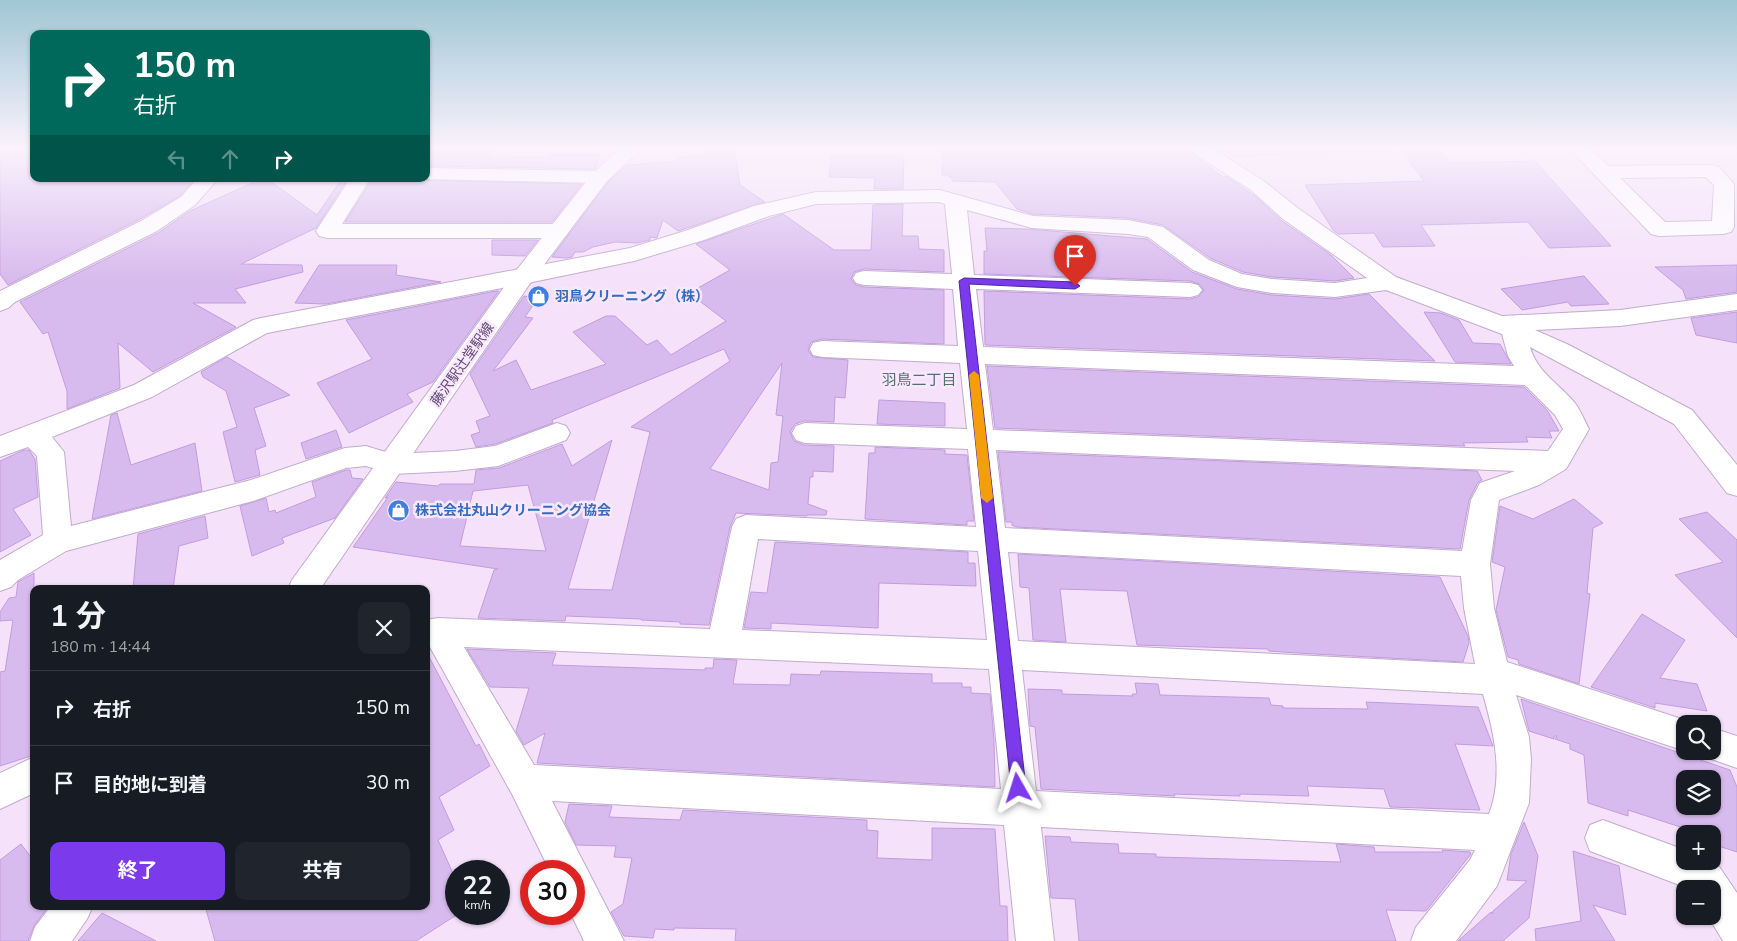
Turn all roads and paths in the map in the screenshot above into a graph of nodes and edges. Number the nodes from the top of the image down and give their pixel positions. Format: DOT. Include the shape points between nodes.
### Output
graph roads {
  1 [pos="196,192"];
  2 [pos="352,192"];
  3 [pos="588,192"];
  4 [pos="1265,192"];
  5 [pos="1623,192"];
  6 [pos="1724,192"];
  7 [pos="955,200"];
  8 [pos="558,231"];
  9 [pos="523,277"];
  10 [pos="864,278"];
  11 [pos="964,281"];
  12 [pos="1388,282"];
  13 [pos="1190,290"];
  14 [pos="1737,302"];
  15 [pos="0,303"];
  16 [pos="1506,327"];
  17 [pos="822,349"];
  18 [pos="972,354"];
  19 [pos="1532,376"];
  20 [pos="557,433"];
  21 [pos="804,433"];
  22 [pos="31,434"];
  23 [pos="981,440"];
  24 [pos="0,447"];
  25 [pos="1556,462"];
  26 [pos="392,464"];
  27 [pos="1737,485"];
  28 [pos="992,540"];
  29 [pos="58,541"];
  30 [pos="1475,564"];
  31 [pos="0,578"];
  32 [pos="306,585"];
  33 [pos="432,633"];
  34 [pos="723,645"];
  35 [pos="1004,655"];
  36 [pos="1495,677"];
  37 [pos="1676,732"];
  38 [pos="1721,747"];
  39 [pos="1737,752"];
  40 [pos="30,776"];
  41 [pos="524,782"];
  42 [pos="0,792"];
  43 [pos="1021,807"];
  44 [pos="1499,834"];
  45 [pos="1604,838"];
  46 [pos="563,860"];
  47 [pos="1706,880"];
  48 [pos="585,902"];
  49 [pos="1721,903"];
  50 [pos="71,910"];
  51 [pos="1737,927"];
  52 [pos="49,941"];
  53 [pos="605,941"];
  54 [pos="1035,941"];
  55 [pos="1430,941"];
  1 -- 15 [label="street" via="188,201 149,226"];
  2 -- 8 [label="street" via="327,231"];
  3 -- 8 [label="street, 藤沢駅辻堂駅線"];
  4 -- 12 [label="street"];
  5 -- 6 [label="street" via="1659,229 1723,227"];
  7 -- 9 [label="street" via="940,196 816,198 634,254"];
  7 -- 11 [label="street"];
  7 -- 12 [label="street" via="1032,222 1128,227 1155,232 1201,265 1237,280 1280,287 1335,290"];
  8 -- 9 [label="street, 藤沢駅辻堂駅線"];
  9 -- 22 [label="street" via="261,326 143,392"];
  9 -- 26 [label="street, 藤沢駅辻堂駅線"];
  10 -- 11 [label="street"];
  11 -- 13 [label="street"];
  11 -- 18 [label="street"];
  12 -- 16 [label="street"];
  14 -- 16 [label="street" via="1620,318"];
  16 -- 19 [label="street"];
  16 -- 27 [label="street" via="1560,351 1683,417"];
  17 -- 18 [label="street"];
  18 -- 19 [label="street"];
  18 -- 23 [label="street"];
  19 -- 25 [label="street" via="1565,409 1576,429"];
  20 -- 26 [label="street" via="498,456"];
  21 -- 23 [label="street"];
  22 -- 24 [label="street"];
  22 -- 29 [label="street" via="50,452"];
  23 -- 25 [label="street"];
  23 -- 28 [label="street"];
  25 -- 30 [label="street" via="1529,477 1490,491 1479,529"];
  26 -- 29 [label="street" via="366,456 345,458 253,490"];
  26 -- 32 [label="street, 藤沢駅辻堂駅線"];
  28 -- 30 [label="street"];
  28 -- 34 [label="street" via="746,527"];
  28 -- 35 [label="street"];
  29 -- 31 [label="street"];
  30 -- 36 [label="street" via="1487,650"];
  33 -- 34 [label="street"];
  33 -- 41 [label="street"];
  34 -- 35 [label="street"];
  35 -- 36 [label="street"];
  35 -- 43 [label="street"];
  36 -- 37 [label="street"];
  36 -- 44 [label="street" via="1512,737 1514,759 1511,803"];
  38 -- 39 [label="street"];
  40 -- 42 [label="street"];
  41 -- 43 [label="street"];
  41 -- 46 [label="street"];
  43 -- 44 [label="street"];
  43 -- 54 [label="street"];
  44 -- 55 [label="street" via="1484,873"];
  45 -- 47 [label="street" via="1703,875"];
  48 -- 53 [label="street"];
  49 -- 51 [label="street"];
  50 -- 52 [label="street"];
}
